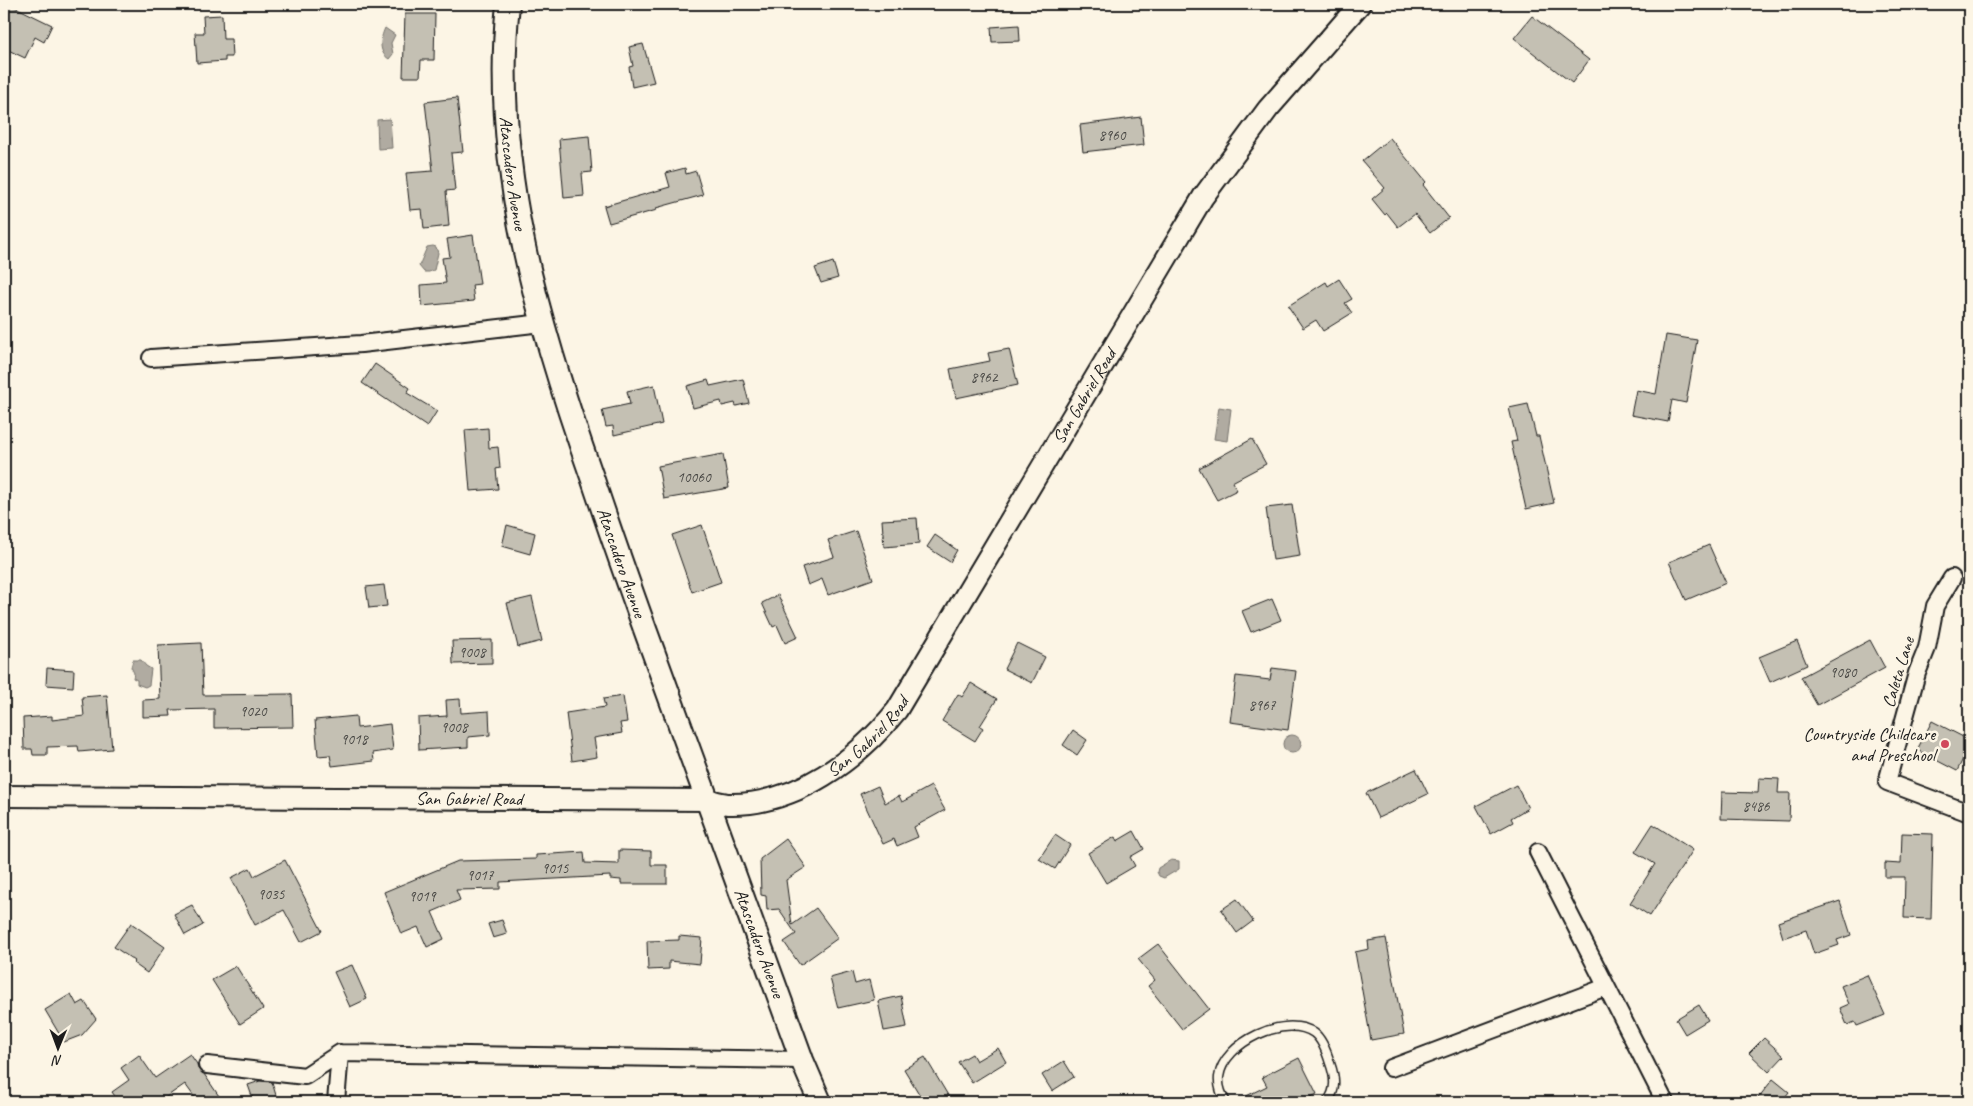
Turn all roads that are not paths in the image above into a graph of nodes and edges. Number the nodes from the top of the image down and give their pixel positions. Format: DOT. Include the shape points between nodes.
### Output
graph roads {
  1 [pos="508,4"];
  2 [pos="1360,4"];
  3 [pos="542,323"];
  4 [pos="151,358"];
  5 [pos="1952,578"];
  6 [pos="4,796"];
  7 [pos="707,800"];
  8 [pos="1969,813"];
  9 [pos="1538,852"];
  10 [pos="1606,987"];
  11 [pos="340,1053"];
  12 [pos="802,1060"];
  13 [pos="207,1066"];
  14 [pos="1391,1068"];
  15 [pos="336,1102"];
  16 [pos="820,1102"];
  17 [pos="1226,1102"];
  18 [pos="1327,1102"];
  19 [pos="1665,1102"];
  1 -- 3 [label="main road, Atascadero Avenue" via="504,92 508,159 518,226"];
  2 -- 7 [label="street, San Gabriel Road" via="1268,109 1203,197 908,693 884,726 850,758 803,786 765,800 730,804"];
  3 -- 4 [label="street" via="361,344"];
  3 -- 7 [label="main road, Atascadero Avenue" via="568,410"];
  5 -- 8 [label="street, Caleta Lane" via="1935,606 1927,648 1887,782"];
  6 -- 7 [label="street, San Gabriel Road"];
  7 -- 12 [label="main road, Atascadero Avenue"];
  9 -- 10 [label="street"];
  10 -- 14 [label="street"];
  10 -- 19 [label="street"];
  11 -- 12 [label="street"];
  11 -- 13 [label="street" via="305,1076"];
  11 -- 15 [label="street"];
  12 -- 16 [label="main road, Atascadero Avenue"];
  17 -- 18 [label="lane" via="1220,1090 1219,1076 1224,1063 1235,1050 1260,1033 1287,1027 1300,1027 1314,1034 1322,1043 1334,1072 1335,1087"];
}
